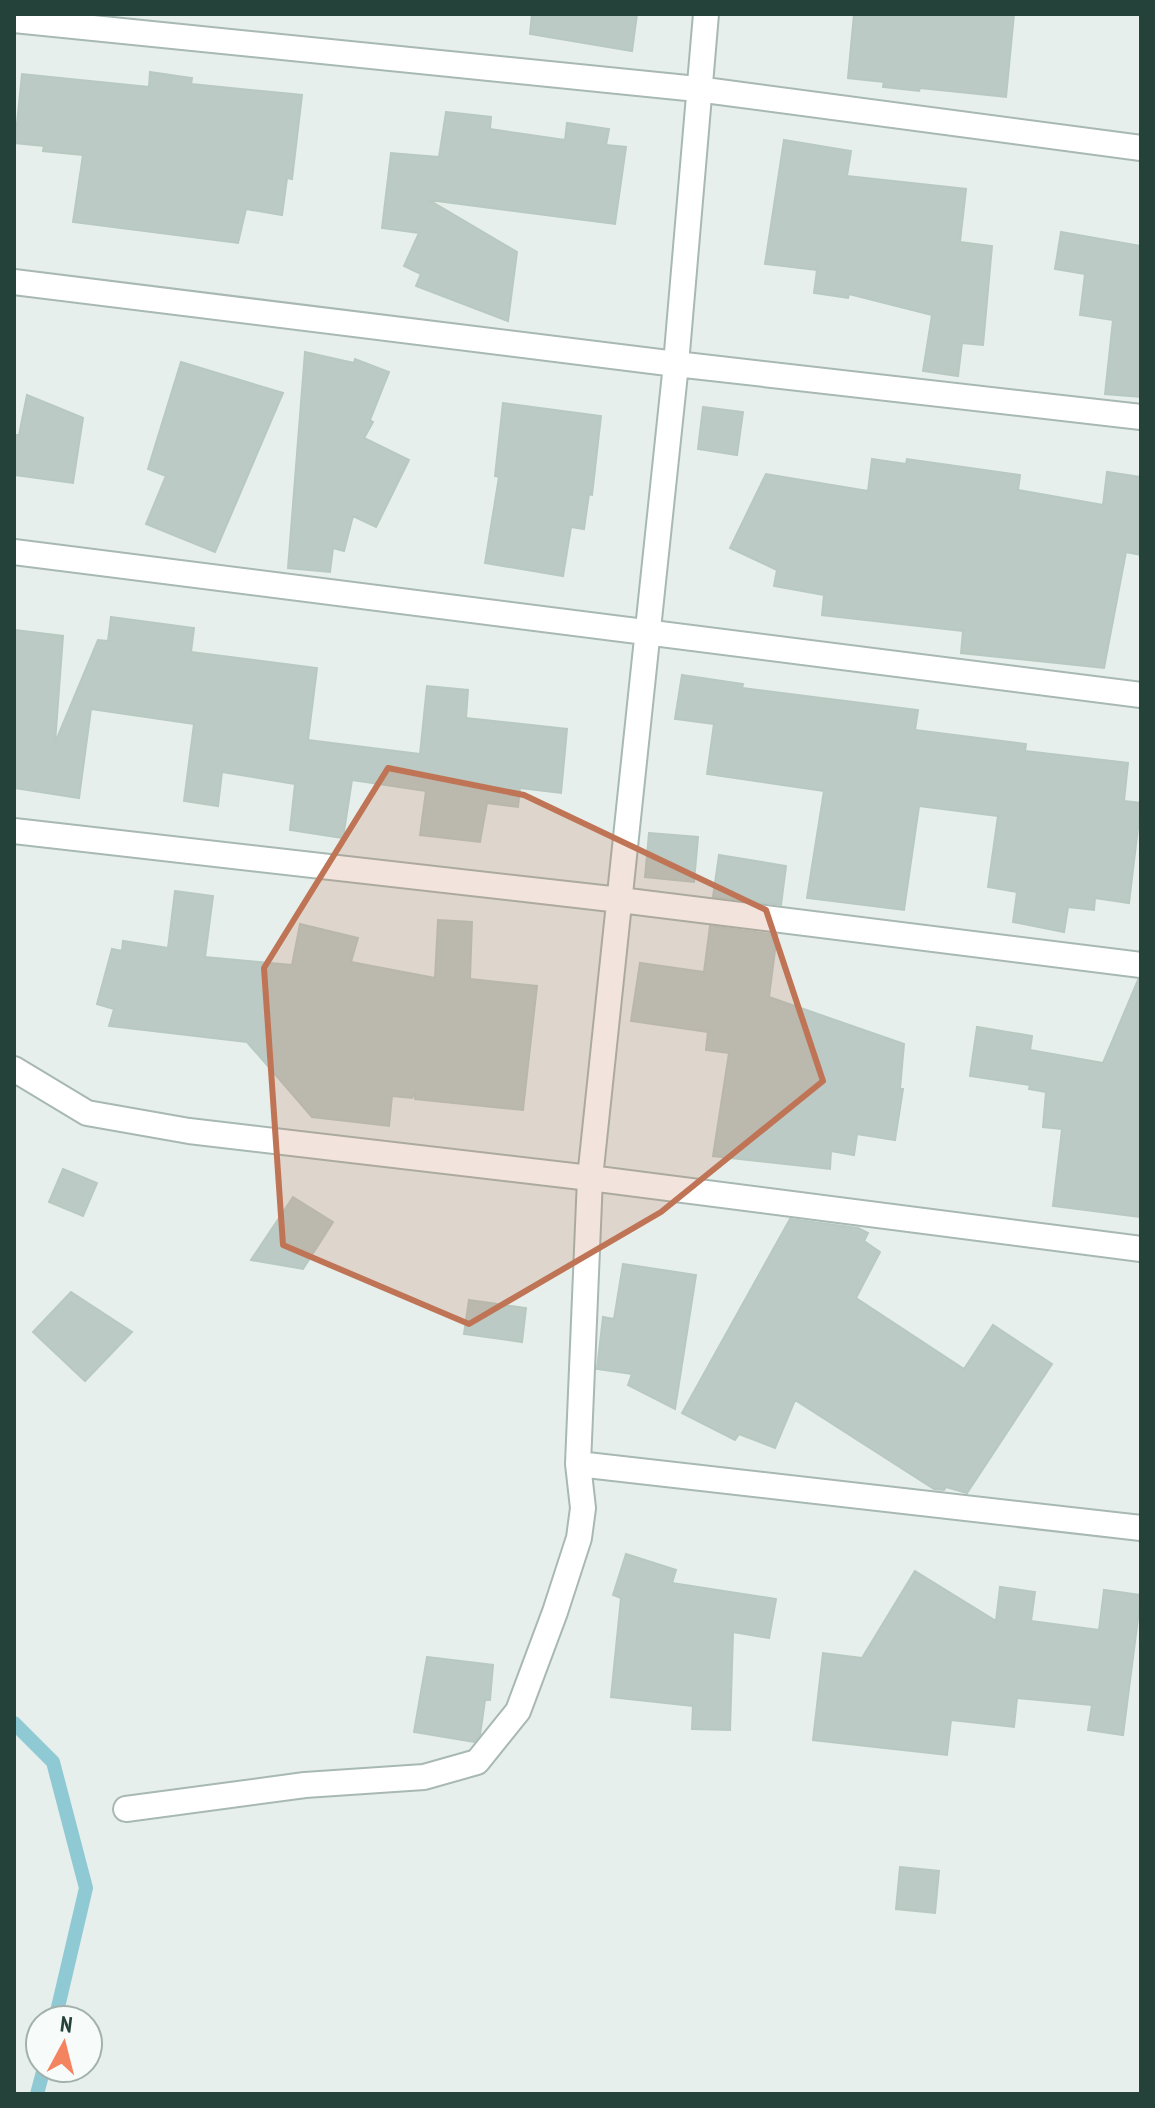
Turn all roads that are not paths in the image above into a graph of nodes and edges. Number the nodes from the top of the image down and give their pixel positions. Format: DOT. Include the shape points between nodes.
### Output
graph roads {
  1 [pos="706,14"];
  2 [pos="14,20"];
  3 [pos="697,89"];
  4 [pos="1141,148"];
  5 [pos="14,282"];
  6 [pos="676,364"];
  7 [pos="1141,417"];
  8 [pos="14,552"];
  9 [pos="647,633"];
  10 [pos="1141,695"];
  11 [pos="14,831"];
  12 [pos="620,900"];
  13 [pos="1141,965"];
  14 [pos="14,1069"];
  15 [pos="590,1178"];
  16 [pos="1141,1249"];
  17 [pos="578,1464"];
  18 [pos="1141,1528"];
  19 [pos="126,1809"];
  1 -- 3 [label="street"];
  2 -- 3 [label="street"];
  3 -- 4 [label="street"];
  3 -- 6 [label="street"];
  5 -- 6 [label="street"];
  6 -- 7 [label="street"];
  6 -- 9 [label="street"];
  8 -- 9 [label="street"];
  9 -- 10 [label="street"];
  9 -- 12 [label="street"];
  11 -- 12 [label="street"];
  12 -- 13 [label="street"];
  12 -- 15 [label="street"];
  14 -- 15 [label="street" via="87,1113 205,1133"];
  15 -- 16 [label="street"];
  15 -- 17 [label="street"];
  17 -- 18 [label="street"];
  17 -- 19 [label="street" via="583,1508 579,1538 555,1612 518,1711 477,1762 424,1777 305,1785"];
}
